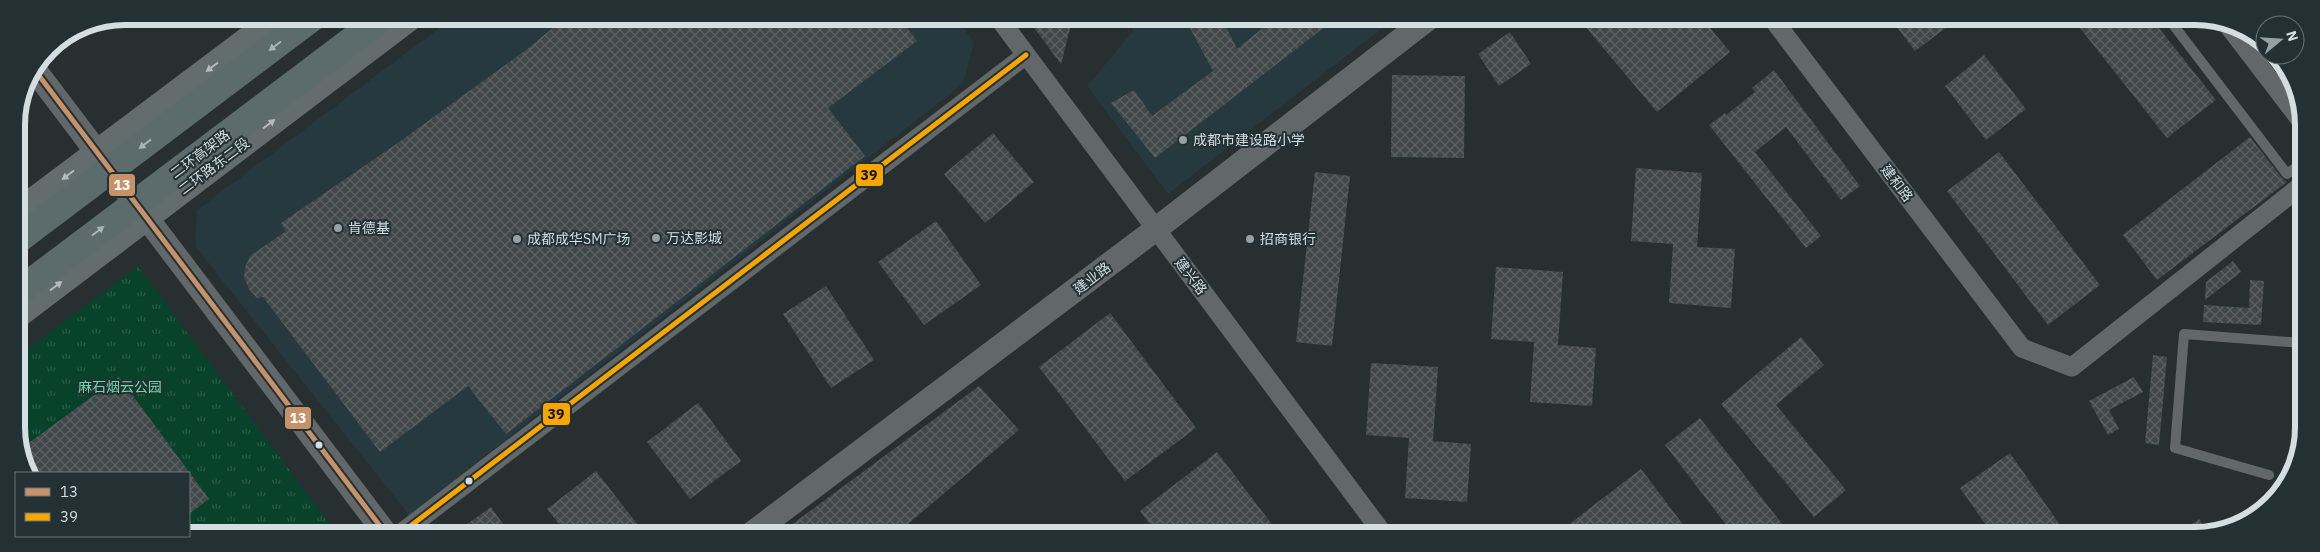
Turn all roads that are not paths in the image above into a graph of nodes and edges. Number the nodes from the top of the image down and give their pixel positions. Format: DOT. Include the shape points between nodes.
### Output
graph roads {
  1 [pos="267,25"];
  2 [pos="302,25"];
  3 [pos="371,25"];
  4 [pos="400,25"];
  5 [pos="1004,25"];
  6 [pos="1421,25"];
  7 [pos="1777,25"];
  8 [pos="2173,25"];
  9 [pos="2234,33"];
  10 [pos="1026,55"];
  11 [pos="38,75"];
  12 [pos="2293,106"];
  13 [pos="98,153"];
  14 [pos="2295,168"];
  15 [pos="2295,191"];
  16 [pos="25,207"];
  17 [pos="147,217"];
  18 [pos="1156,229"];
  19 [pos="25,234"];
  20 [pos="25,287"];
  21 [pos="25,310"];
  22 [pos="2295,342"];
  23 [pos="2269,475"];
  24 [pos="381,527"];
  25 [pos="409,527"];
  26 [pos="760,527"];
  27 [pos="1378,527"];
  1 -- 13 [label="main road, one-way"];
  2 -- 19 [label="highway, one-way"];
  20 -- 3 [label="highway, 二环高架路, one-way"];
  17 -- 4 [label="main road, 二环路东二段, one-way"];
  5 -- 10 [label="street, 建兴路"];
  6 -- 18 [label="street, 建业路"];
  7 -- 15 [label="street, 建和路" via="2022,348 2072,367"];
  8 -- 14 [label="lane" via="2288,174"];
  9 -- 12 [label="street"];
  10 -- 18 [label="street, 建兴路"];
  10 -- 25 [label="street"];
  11 -- 13 [label="street"];
  13 -- 16 [label="main road, one-way"];
  13 -- 17 [label="street"];
  21 -- 17 [label="main road, 二环路东二段, one-way"];
  17 -- 24 [label="street"];
  18 -- 26 [label="street, 建业路"];
  18 -- 27 [label="street, 建兴路"];
  22 -- 23 [label="lane" via="2184,334 2174,448"];
}
